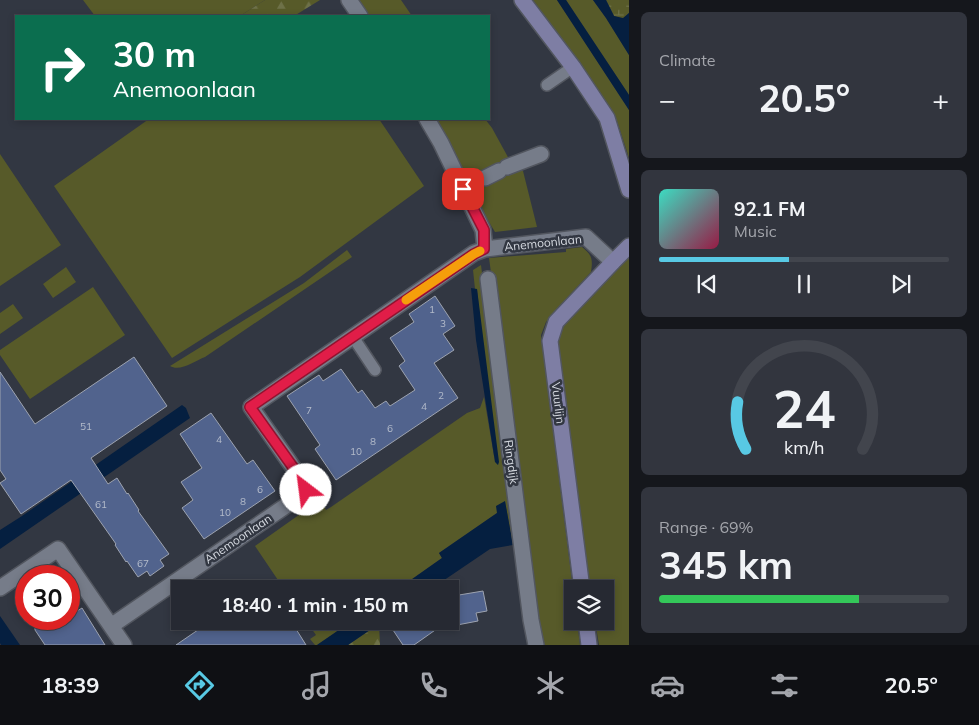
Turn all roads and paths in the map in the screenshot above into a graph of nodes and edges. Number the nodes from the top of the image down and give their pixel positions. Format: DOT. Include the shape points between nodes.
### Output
graph roads {
  1 [pos="349,0"];
  2 [pos="522,0"];
  3 [pos="359,15"];
  4 [pos="573,67"];
  5 [pos="546,85"];
  6 [pos="428,120"];
  7 [pos="541,154"];
  8 [pos="497,172"];
  9 [pos="629,190"];
  10 [pos="629,246"];
  11 [pos="484,249"];
  12 [pos="613,262"];
  13 [pos="488,279"];
  14 [pos="353,337"];
  15 [pos="375,370"];
  16 [pos="581,580"];
  17 [pos="0,588"];
  18 [pos="111,626"];
  19 [pos="587,630"];
  20 [pos="124,645"];
  21 [pos="536,645"];
  22 [pos="589,645"];
  1 -- 3 [label="street"];
  2 -- 4 [label="street"];
  4 -- 5 [label="lane"];
  4 -- 9 [label="street" via="608,118"];
  6 -- 11 [label="street" via="484,230"];
  7 -- 8 [label="street"];
  10 -- 12 [label="street, Vuurlijn"];
  11 -- 12 [label="street, Anemoonlaan" via="586,237"];
  11 -- 14 [label="street, Anemoonlaan"];
  12 -- 16 [label="street, Vuurlijn" via="556,322 550,341"];
  13 -- 21 [label="street, Ringdijk"];
  14 -- 15 [label="lane"];
  14 -- 18 [label="street, Anemoonlaan" via="250,407 306,490"];
  17 -- 18 [label="street" via="58,550"];
  18 -- 20 [label="street"];
  19 -- 22 [label="street"];
}
